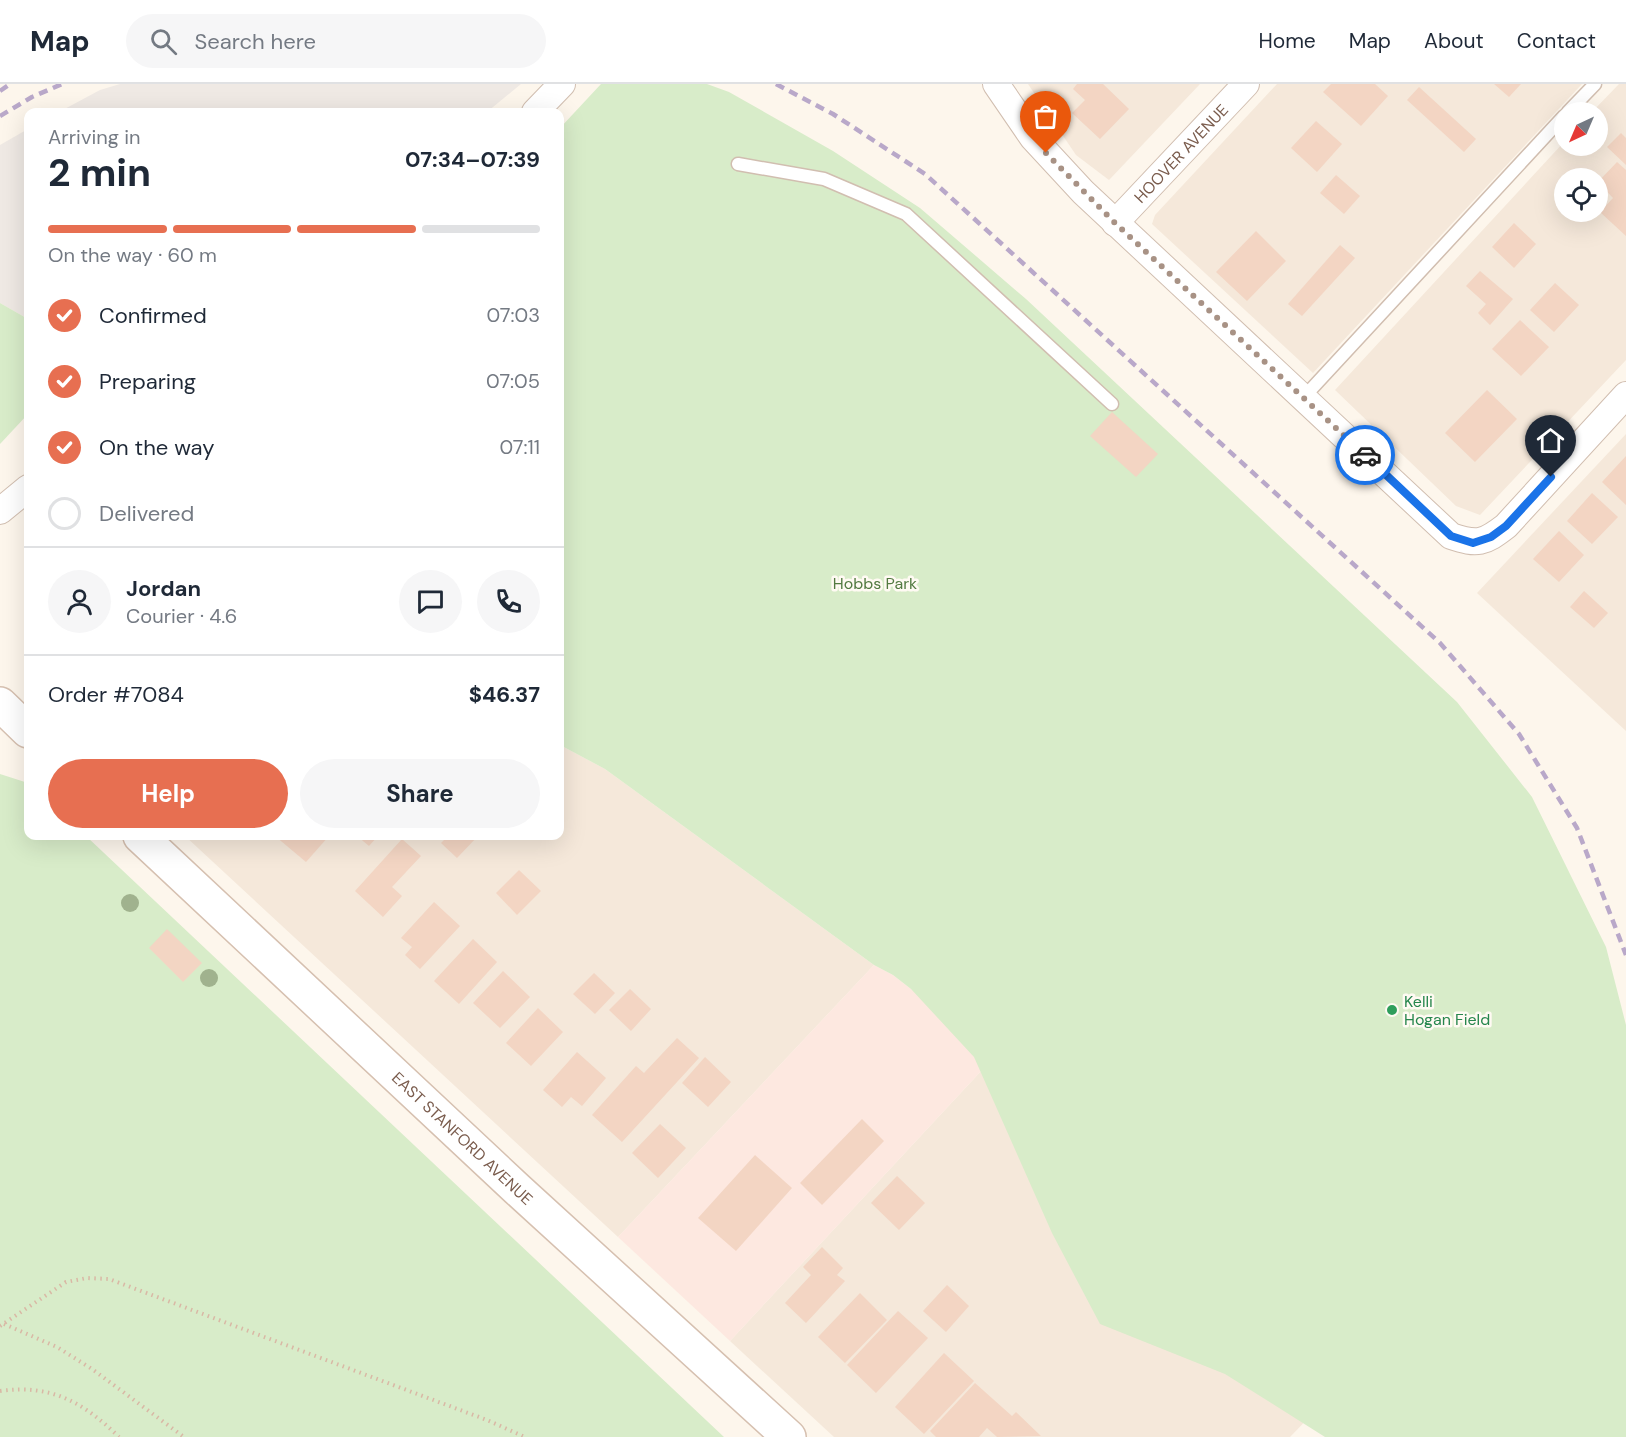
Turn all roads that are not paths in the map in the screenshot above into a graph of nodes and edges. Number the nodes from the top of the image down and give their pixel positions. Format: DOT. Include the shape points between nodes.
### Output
graph roads {
  1 [pos="562,84"];
  2 [pos="996,84"];
  3 [pos="1246,84"];
  4 [pos="1595,84"];
  5 [pos="1578,102"];
  6 [pos="539,108"];
  7 [pos="1554,127"];
  8 [pos="738,164"];
  9 [pos="1115,223"];
  10 [pos="1626,395"];
  11 [pos="1304,397"];
  12 [pos="1112,404"];
  13 [pos="24,491"];
  14 [pos="0,511"];
  15 [pos="0,704"];
  16 [pos="24,727"];
  17 [pos="144,840"];
  18 [pos="789,1437"];
  1 -- 6 [label="street"];
  2 -- 9 [label="street" via="1052,161"];
  3 -- 9 [label="street, HOOVER AVENUE"];
  4 -- 5 [label="lane"];
  7 -- 11 [label="lane"];
  8 -- 12 [label="lane" via="825,179 906,214"];
  9 -- 11 [label="street"];
  10 -- 11 [label="street" via="1506,526 1473,543 1451,536"];
  13 -- 14 [label="street"];
  15 -- 16 [label="main road"];
  17 -- 18 [label="main road, EAST STANFORD AVENUE"];
}
